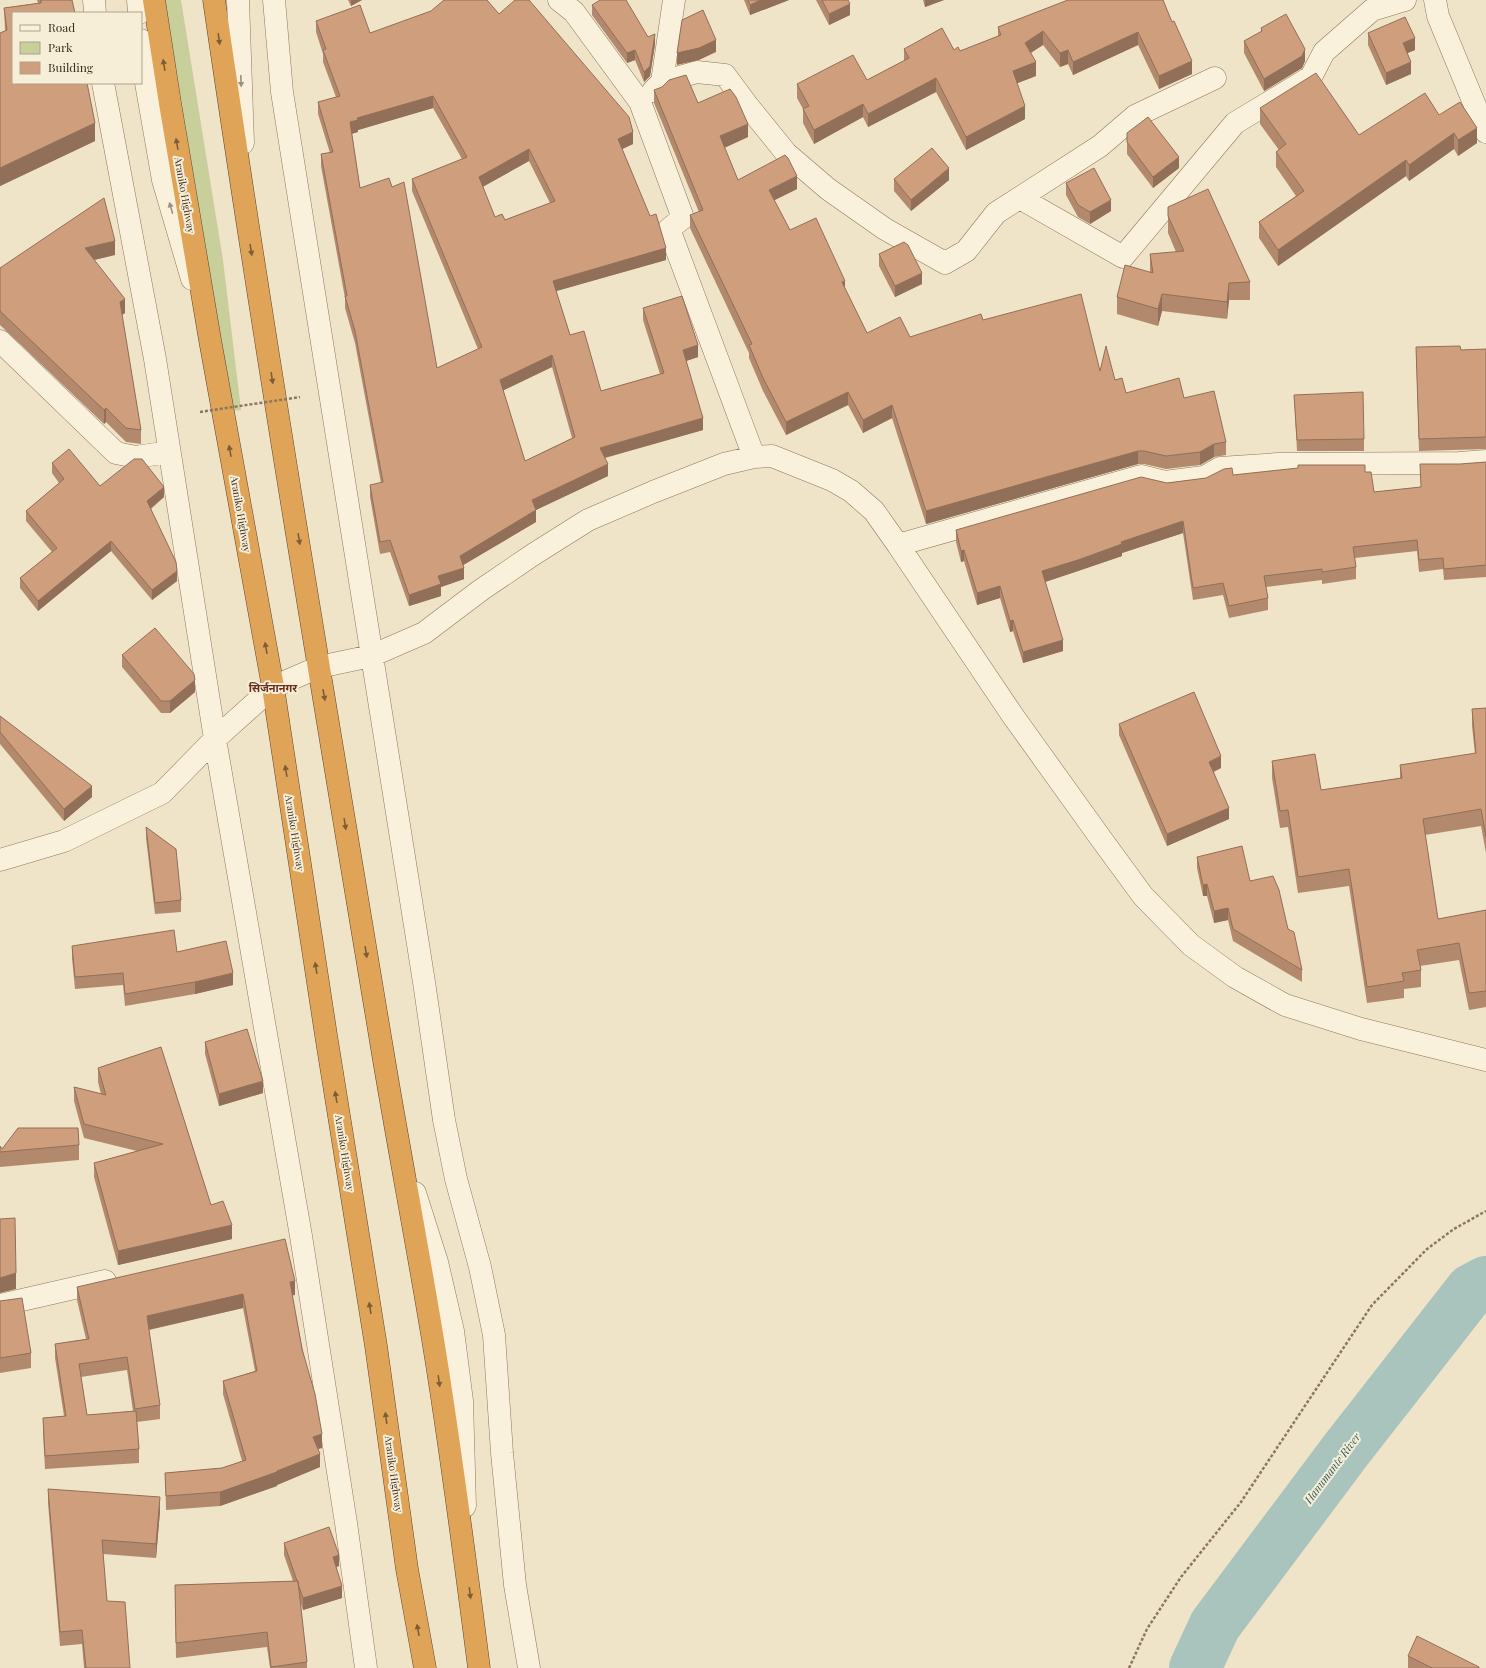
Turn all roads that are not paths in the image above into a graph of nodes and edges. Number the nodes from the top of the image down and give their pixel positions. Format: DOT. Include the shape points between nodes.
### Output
graph roads {
  1 [pos="94,0"];
  2 [pos="138,0"];
  3 [pos="154,0"];
  4 [pos="214,0"];
  5 [pos="238,0"];
  6 [pos="274,0"];
  7 [pos="559,0"];
  8 [pos="674,0"];
  9 [pos="1405,0"];
  10 [pos="1435,0"];
  11 [pos="95,12"];
  12 [pos="139,12"];
  13 [pos="142,60"];
  14 [pos="1215,78"];
  15 [pos="662,82"];
  16 [pos="103,84"];
  17 [pos="640,102"];
  18 [pos="1485,126"];
  19 [pos="1020,198"];
  20 [pos="246,217"];
  21 [pos="210,340"];
  22 [pos="0,341"];
  23 [pos="168,452"];
  24 [pos="754,457"];
  25 [pos="1486,461"];
  26 [pos="898,545"];
  27 [pos="372,656"];
  28 [pos="319,667"];
  29 [pos="273,687"];
  30 [pos="215,739"];
  31 [pos="0,860"];
  32 [pos="1486,1060"];
  33 [pos="301,1236"];
  34 [pos="278,1241"];
  35 [pos="124,1277"];
  36 [pos="0,1305"];
  37 [pos="366,1668"];
  38 [pos="425,1668"];
  39 [pos="479,1668"];
  40 [pos="529,1668"];
  1 -- 11 [label="street"];
  2 -- 12 [label="street"];
  21 -- 3 [label="highway, Araniko Highway, one-way"];
  4 -- 20 [label="highway, one-way"];
  5 -- 20 [label="street, one-way"];
  6 -- 27 [label="street" via="282,92"];
  7 -- 17 [label="street" via="574,12"];
  8 -- 15 [label="street"];
  9 -- 19 [label="street" via="1372,10 1324,52 1311,77 1234,123 1122,257"];
  10 -- 18 [label="street" via="1438,16"];
  21 -- 13 [label="street, one-way" via="163,180"];
  14 -- 19 [label="street" via="1135,116 1100,146"];
  15 -- 17 [label="street"];
  15 -- 19 [label="street" via="697,72 725,75 786,153 828,189 885,229 945,263 966,251 996,213"];
  16 -- 23 [label="street" via="155,359"];
  17 -- 24 [label="street" via="683,218 669,229"];
  20 -- 28 [label="highway, one-way"];
  29 -- 21 [label="highway, Araniko Highway, one-way"];
  22 -- 23 [label="street" via="116,452 136,458"];
  23 -- 30 [label="street"];
  24 -- 26 [label="street" via="772,456 832,480 851,491 874,511"];
  24 -- 27 [label="street" via="717,467 588,520 481,590 424,633"];
  25 -- 26 [label="street" via="1278,464 1220,468 1204,477 1165,482 1141,476"];
  26 -- 32 [label="street" via="1013,716 1143,896 1191,945 1235,977 1285,1005 1361,1029"];
  27 -- 28 [label="street"];
  27 -- 40 [label="street" via="444,1120 494,1335 515,1585"];
  28 -- 29 [label="street"];
  28 -- 39 [label="highway, one-way" via="434,1343"];
  29 -- 30 [label="street"];
  38 -- 29 [label="highway, Araniko Highway, one-way"];
  30 -- 31 [label="street" via="162,793 64,842"];
  30 -- 33 [label="street"];
  33 -- 34 [label="street"];
  33 -- 37 [label="street"];
  35 -- 36 [label="street"];
}
